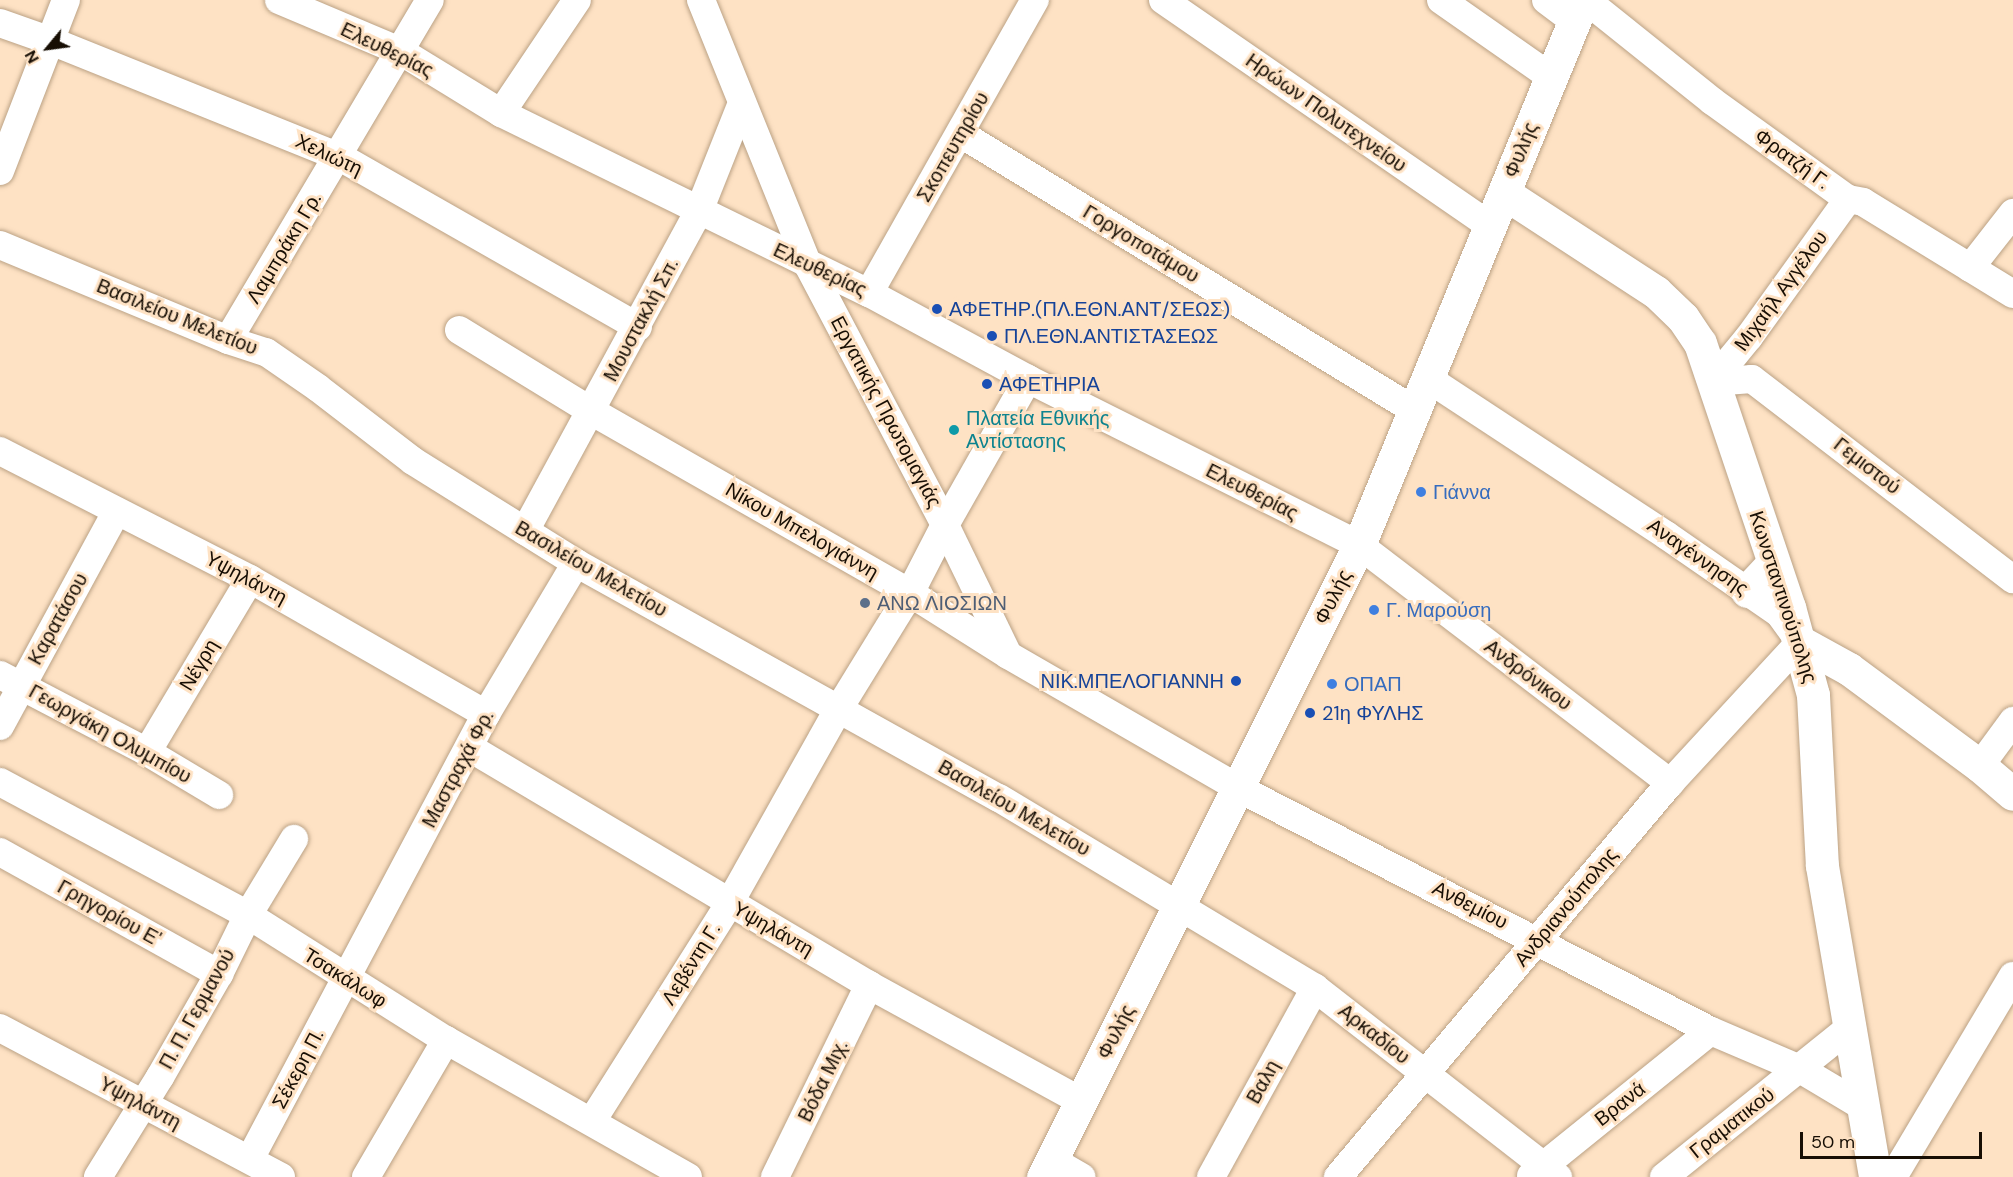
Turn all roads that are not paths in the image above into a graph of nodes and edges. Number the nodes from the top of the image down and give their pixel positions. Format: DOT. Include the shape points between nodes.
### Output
graph roads {
  1 [pos="66,0"];
  2 [pos="279,0"];
  3 [pos="430,0"];
  4 [pos="577,0"];
  5 [pos="701,0"];
  6 [pos="1035,0"];
  7 [pos="1163,0"];
  8 [pos="1441,0"];
  9 [pos="1546,0"];
  10 [pos="1581,7"];
  11 [pos="0,23"];
  12 [pos="51,41"];
  13 [pos="400,51"];
  14 [pos="1551,77"];
  15 [pos="742,103"];
  16 [pos="501,113"];
  17 [pos="961,134"];
  18 [pos="340,156"];
  19 [pos="0,171"];
  20 [pos="1504,193"];
  21 [pos="1848,199"];
  22 [pos="699,212"];
  23 [pos="2013,213"];
  24 [pos="1490,226"];
  25 [pos="0,245"];
  26 [pos="808,265"];
  27 [pos="1970,268"];
  28 [pos="869,293"];
  29 [pos="2013,294"];
  30 [pos="638,327"];
  31 [pos="459,330"];
  32 [pos="228,340"];
  33 [pos="1427,378"];
  34 [pos="1028,380"];
  35 [pos="1712,382"];
  36 [pos="1414,410"];
  37 [pos="591,411"];
  38 [pos="0,451"];
  39 [pos="116,512"];
  40 [pos="945,525"];
  41 [pos="525,531"];
  42 [pos="1359,545"];
  43 [pos="576,563"];
  44 [pos="1773,563"];
  45 [pos="250,579"];
  46 [pos="2013,579"];
  47 [pos="1747,591"];
  48 [pos="910,593"];
  49 [pos="1800,642"];
  50 [pos="1008,655"];
  51 [pos="10,680"];
  52 [pos="838,710"];
  53 [pos="486,714"];
  54 [pos="2013,721"];
  55 [pos="0,726"];
  56 [pos="470,748"];
  57 [pos="147,752"];
  58 [pos="1980,766"];
  59 [pos="0,782"];
  60 [pos="1670,783"];
  61 [pos="1238,788"];
  62 [pos="2013,794"];
  63 [pos="219,795"];
  64 [pos="294,839"];
  65 [pos="0,852"];
  66 [pos="729,904"];
  67 [pos="1179,904"];
  68 [pos="248,915"];
  69 [pos="1538,940"];
  70 [pos="219,974"];
  71 [pos="2013,975"];
  72 [pos="345,979"];
  73 [pos="869,985"];
  74 [pos="1315,988"];
  75 [pos="0,1028"];
  76 [pos="1848,1029"];
  77 [pos="1711,1031"];
  78 [pos="446,1040"];
  79 [pos="1800,1069"];
  80 [pos="1425,1074"];
  81 [pos="1081,1101"];
  82 [pos="141,1105"];
  83 [pos="1862,1106"];
  84 [pos="592,1121"];
  85 [pos="1048,1168"];
  86 [pos="269,1172"];
  87 [pos="1544,1173"];
  88 [pos="98,1177"];
  89 [pos="366,1177"];
  90 [pos="688,1177"];
  91 [pos="775,1177"];
  92 [pos="1082,1177"];
  93 [pos="1211,1177"];
  94 [pos="1338,1177"];
  95 [pos="1664,1177"];
  96 [pos="1875,1177"];
  97 [pos="1893,1177"];
  1 -- 12 [label="street"];
  2 -- 13 [label="street, Ελευθερίας"];
  3 -- 13 [label="street, Λαμπράκη Γρ."];
  4 -- 16 [label="street"];
  5 -- 15 [label="street, Εργατικής Πρωτομαγιάς"];
  6 -- 17 [label="street, Σκοπευτηρίου"];
  7 -- 24 [label="street, Ηρώων Πολυτεχνείου"];
  8 -- 14 [label="street"];
  9 -- 10 [label="street, Φρατζή Γ."];
  10 -- 14 [label="street, Φυλής"];
  10 -- 21 [label="street, Φρατζή Γ."];
  11 -- 12 [label="street, Χελιώτη"];
  12 -- 18 [label="street, Χελιώτη"];
  12 -- 19 [label="street"];
  13 -- 16 [label="street, Ελευθερίας"];
  13 -- 18 [label="street, Λαμπράκη Γρ."];
  14 -- 20 [label="street, Φυλής"];
  15 -- 22 [label="street, Μουστακλή Σπ."];
  15 -- 26 [label="street, Εργατικής Πρωτομαγιάς"];
  16 -- 22 [label="street, Ελευθερίας"];
  17 -- 28 [label="street, Σκοπευτηρίου"];
  17 -- 36 [label="street, Γοργοποτάμου"];
  18 -- 30 [label="street, Χελιώτη"];
  18 -- 32 [label="street, Λαμπράκη Γρ."];
  20 -- 24 [label="street, Φυλής"];
  20 -- 35 [label="street, Κωνσταντινούπολης" via="1656,292 1683,318 1700,343"];
  21 -- 27 [label="street, Φρατζή Γ." via="1863,201"];
  21 -- 35 [label="street, Μιχαήλ Αγγέλου"];
  22 -- 26 [label="street, Ελευθερίας"];
  22 -- 30 [label="street, Μουστακλή Σπ."];
  23 -- 27 [label="street"];
  24 -- 33 [label="street, Φυλής"];
  25 -- 32 [label="street, Βασιλείου Μελετίου"];
  26 -- 28 [label="street, Ελευθερίας"];
  26 -- 40 [label="street, Εργατικής Πρωτομαγιάς"];
  27 -- 29 [label="street, Φρατζή Γ."];
  28 -- 34 [label="street, Ελευθερίας"];
  30 -- 37 [label="street, Μουστακλή Σπ."];
  31 -- 37 [label="street, Νίκου Μπελογιάννη"];
  32 -- 41 [label="street, Βασιλείου Μελετίου" via="266,352 413,461"];
  33 -- 36 [label="street, Φυλής"];
  33 -- 47 [label="street, Αναγέννησης"];
  34 -- 40 [label="street, Λεβέντη Γ."];
  34 -- 42 [label="street, Ελευθερίας"];
  35 -- 44 [label="street, Κωνσταντινούπολης"];
  35 -- 46 [label="street, Γεμιστού" via="1752,379"];
  36 -- 42 [label="street, Φυλής"];
  37 -- 41 [label="street, Μουστακλή Σπ."];
  37 -- 48 [label="street, Νίκου Μπελογιάννη"];
  38 -- 39 [label="street, Υψηλάντη"];
  39 -- 45 [label="street, Υψηλάντη"];
  39 -- 51 [label="street, Καρατάσου"];
  40 -- 48 [label="street, Λεβέντη Γ."];
  40 -- 50 [label="street, Εργατικής Πρωτομαγιάς"];
  41 -- 43 [label="street, Βασιλείου Μελετίου"];
  42 -- 60 [label="street, Ανδρόνικου"];
  42 -- 61 [label="street, Φυλής"];
  43 -- 52 [label="street, Βασιλείου Μελετίου"];
  43 -- 53 [label="street, Μαστραχά Φρ."];
  44 -- 47 [label="street"];
  44 -- 49 [label="street, Κωνσταντινούπολης"];
  45 -- 53 [label="street, Υψηλάντη"];
  45 -- 57 [label="street, Νέγρη"];
  47 -- 49 [label="street, Αναγέννησης" via="1780,614"];
  48 -- 50 [label="street, Νίκου Μπελογιάννη"];
  48 -- 52 [label="street, Λεβέντη Γ."];
  49 -- 58 [label="street, Αναγέννησης" via="1849,669"];
  49 -- 60 [label="street, Ανδριανούπολης"];
  49 -- 76 [label="street, Κωνσταντινούπολης" via="1813,695 1822,866"];
  50 -- 61 [label="street, Νίκου Μπελογιάννη"];
  51 -- 55 [label="street, Καρατάσου"];
  51 -- 57 [label="street, Γεωργάκη Ολυμπίου"];
  52 -- 66 [label="street, Λεβέντη Γ."];
  52 -- 67 [label="street, Βασιλείου Μελετίου" via="999,798"];
  53 -- 56 [label="street, Μαστραχά Φρ."];
  54 -- 58 [label="street"];
  56 -- 66 [label="street, Υψηλάντη"];
  56 -- 72 [label="street, Μαστραχά Φρ."];
  57 -- 63 [label="street, Γεωργάκη Ολυμπίου"];
  58 -- 62 [label="street, Αναγέννησης"];
  59 -- 68 [label="street, Τσακάλωφ"];
  60 -- 69 [label="street, Ανδριανούπολης"];
  61 -- 67 [label="street, Φυλής"];
  61 -- 69 [label="street, Ανθεμίου"];
  64 -- 68 [label="street, Π. Π. Γερμανού"];
  65 -- 70 [label="street, Γρηγορίου Ε'"];
  66 -- 73 [label="street, Υψηλάντη"];
  66 -- 84 [label="street, Λεβέντη Γ."];
  67 -- 74 [label="street, Αρκαδίου"];
  67 -- 81 [label="street, Φυλής"];
  68 -- 70 [label="street, Π. Π. Γερμανού"];
  68 -- 72 [label="street, Τσακάλωφ"];
  69 -- 77 [label="street, Ανθεμίου"];
  69 -- 80 [label="street, Ανδριανούπολης"];
  70 -- 82 [label="street, Π. Π. Γερμανού"];
  71 -- 97 [label="street"];
  72 -- 78 [label="street, Τσακάλωφ"];
  72 -- 86 [label="street, Σέκερη Π."];
  73 -- 81 [label="street, Υψηλάντη"];
  73 -- 91 [label="street, Βόδα Μιχ."];
  74 -- 80 [label="street, Αρκαδίου"];
  74 -- 93 [label="street, Βαλη"];
  75 -- 82 [label="street, Υψηλάντη"];
  76 -- 79 [label="street"];
  76 -- 83 [label="street, Κωνσταντινούπολης"];
  77 -- 79 [label="street, Ανθεμίου"];
  77 -- 87 [label="street, Βρανά"];
  78 -- 84 [label="street, Τσακάλωφ"];
  78 -- 89 [label="street"];
  79 -- 83 [label="street, Ανθεμίου"];
  79 -- 95 [label="street, Γραματικού"];
  80 -- 87 [label="street, Αρκαδίου"];
  80 -- 94 [label="street, Ανδριανούπολης"];
  81 -- 85 [label="street, Φυλής"];
  82 -- 86 [label="street, Υψηλάντη"];
  82 -- 88 [label="street, Π. Π. Γερμανού"];
  83 -- 96 [label="street, Κωνσταντινούπολης"];
  84 -- 90 [label="street, Τσακάλωφ"];
  85 -- 92 [label="street"];
}
